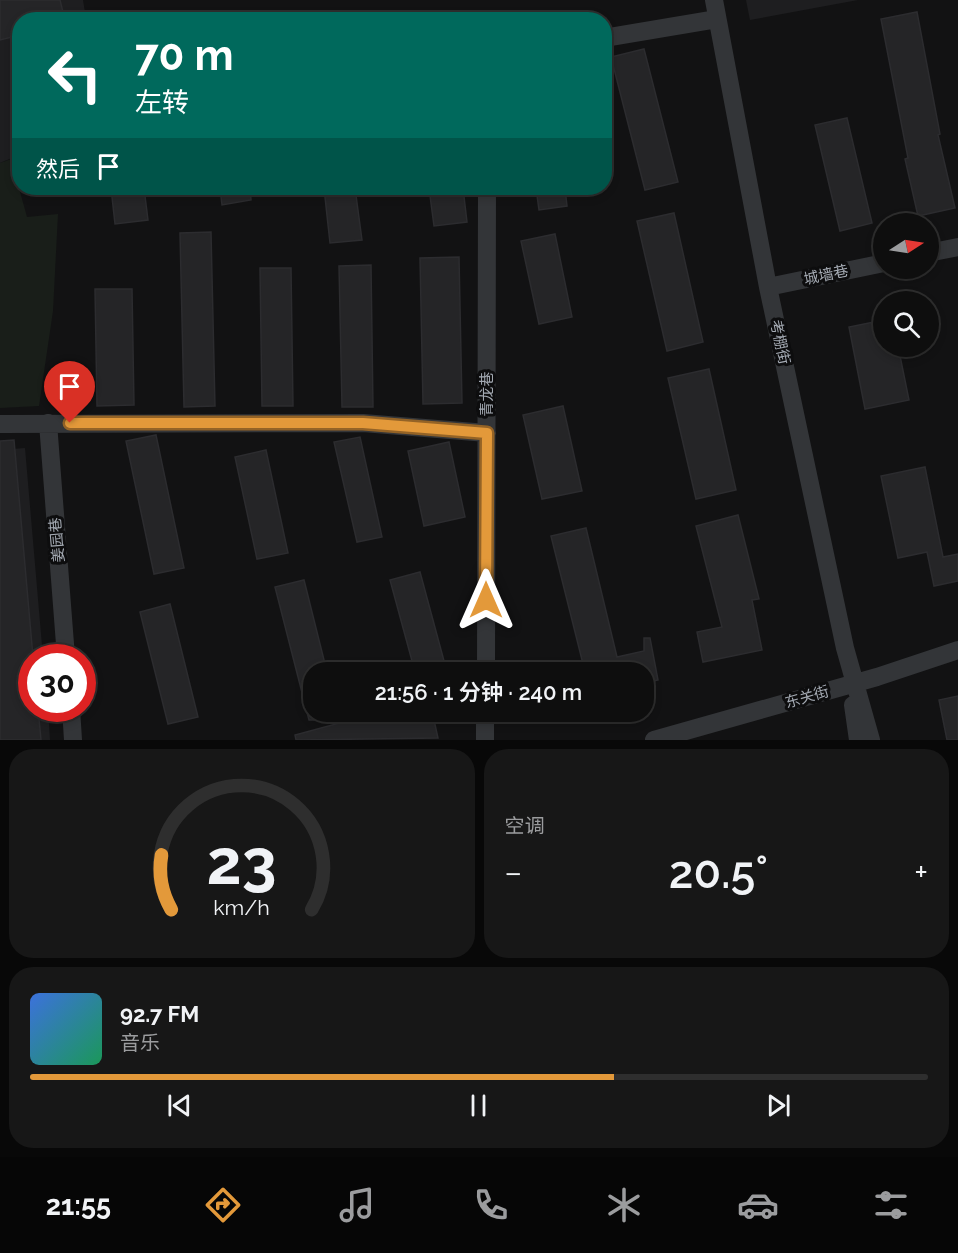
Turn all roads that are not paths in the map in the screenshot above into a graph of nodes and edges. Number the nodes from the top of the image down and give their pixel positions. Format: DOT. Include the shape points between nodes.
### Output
graph roads {
  1 [pos="714,0"];
  2 [pos="717,19"];
  3 [pos="612,37"];
  4 [pos="487,195"];
  5 [pos="958,247"];
  6 [pos="939,251"];
  7 [pos="873,265"];
  8 [pos="768,286"];
  9 [pos="48,423"];
  10 [pos="0,424"];
  11 [pos="487,433"];
  12 [pos="65,644"];
  13 [pos="958,650"];
  14 [pos="486,662"];
  15 [pos="854,683"];
  16 [pos="71,722"];
  17 [pos="485,722"];
  18 [pos="73,740"];
  19 [pos="485,740"];
  20 [pos="654,740"];
  21 [pos="858,740"];
  22 [pos="871,740"];
  1 -- 2 [label="street, 考棚街"];
  2 -- 3 [label="street"];
  2 -- 8 [label="street, 考棚街"];
  4 -- 11 [label="street, 青龙巷"];
  5 -- 6 [label="street"];
  7 -- 8 [label="street, 城墙巷"];
  8 -- 15 [label="street, 考棚街"];
  9 -- 10 [label="street"];
  9 -- 11 [label="street" via="363,423"];
  9 -- 12 [label="street, 姜园巷"];
  11 -- 14 [label="street, 青龙巷"];
  13 -- 15 [label="street, 东关街"];
  15 -- 20 [label="street, 东关街"];
  15 -- 21 [label="street, 考棚街" via="853,716"];
  15 -- 22 [label="street, 考棚街"];
  16 -- 18 [label="street"];
  17 -- 19 [label="street"];
}
